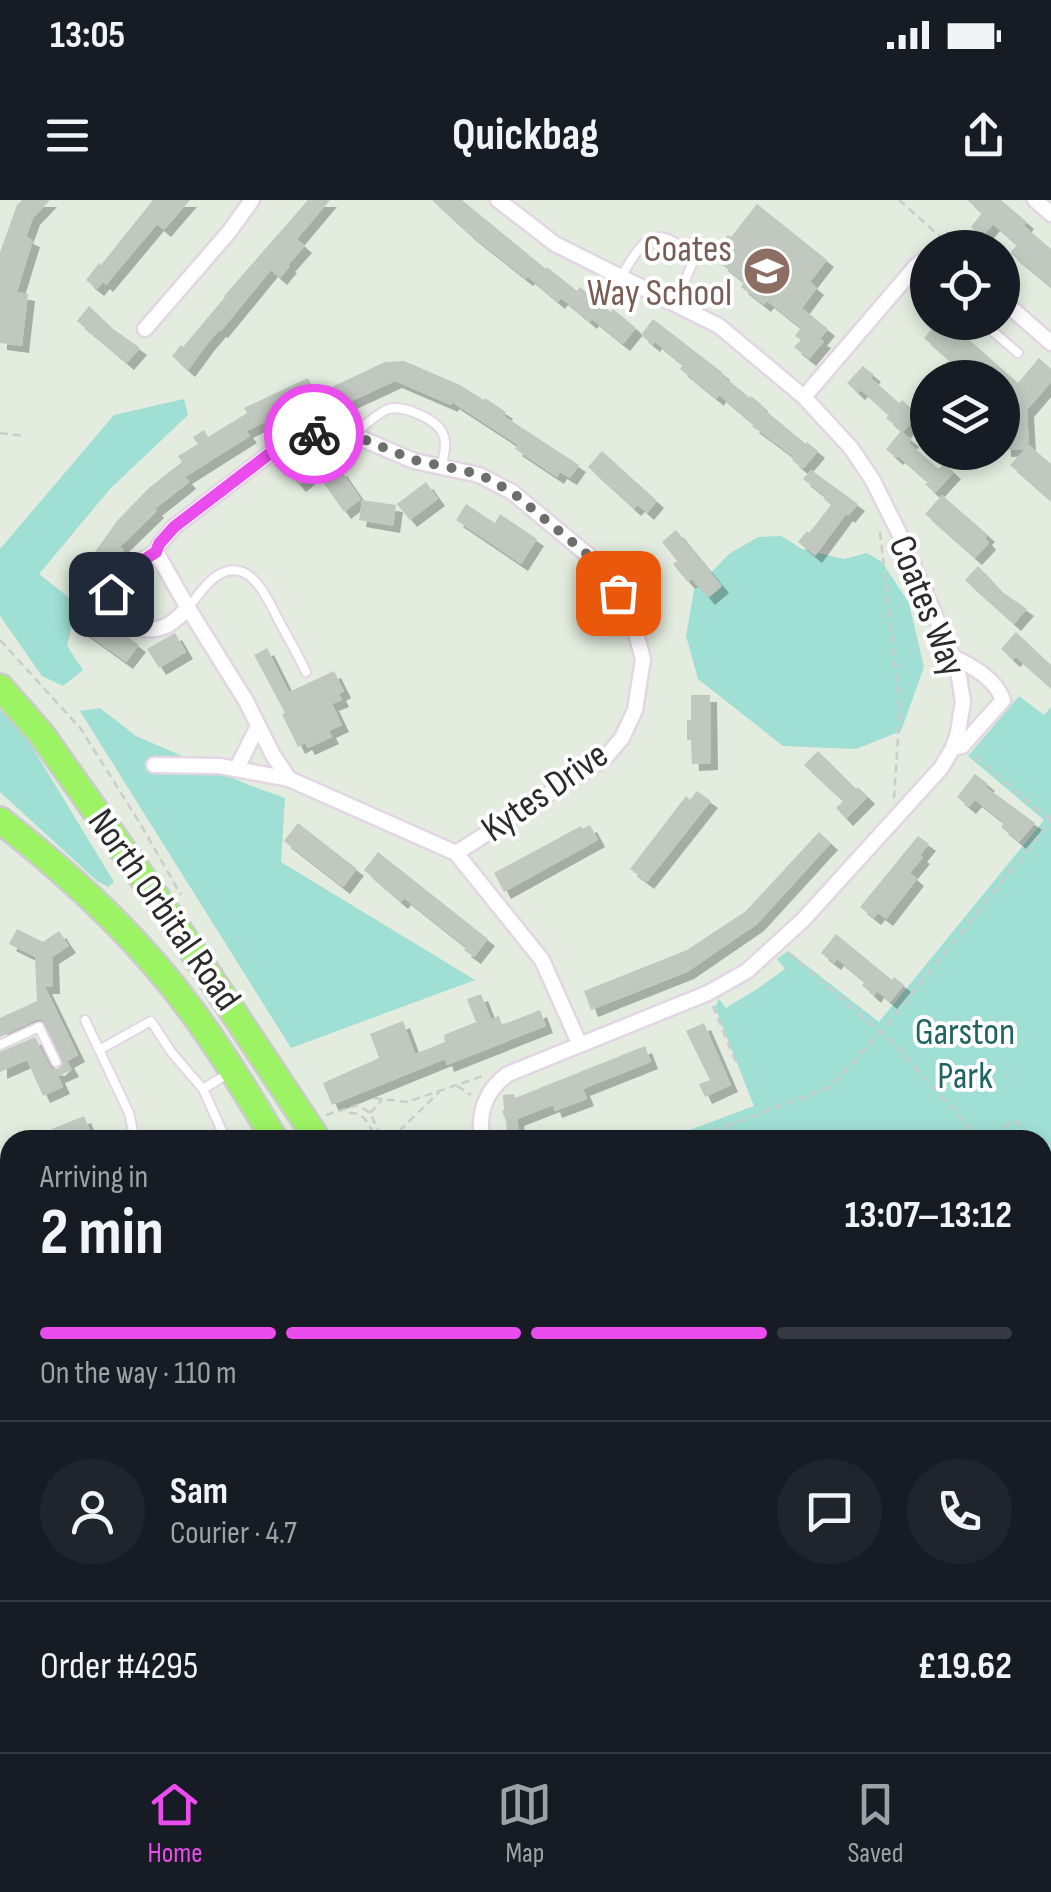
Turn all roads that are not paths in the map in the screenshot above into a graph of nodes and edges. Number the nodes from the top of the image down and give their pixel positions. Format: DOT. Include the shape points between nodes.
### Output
graph roads {
  1 [pos="252,200"];
  2 [pos="498,200"];
  3 [pos="1035,200"];
  4 [pos="1051,214"];
  5 [pos="910,273"];
  6 [pos="622,277"];
  7 [pos="675,304"];
  8 [pos="1020,316"];
  9 [pos="146,329"];
  10 [pos="1003,340"];
  11 [pos="1051,343"];
  12 [pos="1018,353"];
  13 [pos="804,396"];
  14 [pos="353,435"];
  15 [pos="442,466"];
  16 [pos="156,552"];
  17 [pos="188,608"];
  18 [pos="953,656"];
  19 [pos="306,672"];
  20 [pos="0,687"];
  21 [pos="258,726"];
  22 [pos="958,747"];
  23 [pos="154,765"];
  24 [pos="237,768"];
  25 [pos="289,779"];
  26 [pos="0,820"];
  27 [pos="456,854"];
  28 [pos="85,1020"];
  29 [pos="253,1039"];
  30 [pos="0,1045"];
  31 [pos="580,1045"];
  32 [pos="99,1050"];
  33 [pos="56,1062"];
  34 [pos="232,1071"];
  35 [pos="203,1089"];
  36 [pos="324,1126"];
  37 [pos="132,1130"];
  38 [pos="221,1130"];
  39 [pos="269,1130"];
  40 [pos="288,1130"];
  41 [pos="481,1130"];
  1 -- 9 [label="street"];
  2 -- 6 [label="street, Coates Way" via="555,244"];
  3 -- 4 [label="street"];
  5 -- 13 [label="street"];
  6 -- 7 [label="street, Coates Way"];
  6 -- 7 [label="lane" via="642,244 669,238 692,257"];
  7 -- 13 [label="street, Coates Way" via="719,326"];
  8 -- 11 [label="street"];
  10 -- 12 [label="lane"];
  13 -- 18 [label="street, Coates Way" via="872,480"];
  14 -- 15 [label="street, Kytes Drive"];
  14 -- 15 [label="lane" via="388,409 402,409 442,430"];
  14 -- 16 [label="street, Kytes Drive" via="294,435 174,527"];
  15 -- 27 [label="street, Kytes Drive" via="479,474 512,492 606,570 643,659 635,710 604,760"];
  16 -- 17 [label="street"];
  16 -- 17 [label="street" via="114,586 116,610 129,624 152,629"];
  17 -- 19 [label="lane" via="222,573 247,574 260,585"];
  17 -- 21 [label="street"];
  18 -- 22 [label="street, Coates Way" via="963,702"];
  18 -- 22 [label="street" via="999,689 1004,700"];
  20 -- 29 [label="highway, North Orbital Road" via="42,735"];
  21 -- 24 [label="street"];
  21 -- 25 [label="street"];
  22 -- 31 [label="street, Coates Way" via="747,971"];
  23 -- 24 [label="street, Kytes Drive"];
  24 -- 25 [label="street, Kytes Drive"];
  25 -- 27 [label="street, Kytes Drive"];
  26 -- 34 [label="highway, North Orbital Road" via="148,958"];
  27 -- 31 [label="street, Kytes Drive" via="542,960"];
  28 -- 32 [label="lane"];
  29 -- 36 [label="highway, North Orbital Road"];
  29 -- 40 [label="highway" via="248,1066"];
  30 -- 33 [label="lane" via="39,1027"];
  31 -- 41 [label="street, Coates Way" via="500,1080 484,1104"];
  32 -- 35 [label="lane" via="151,1021"];
  32 -- 37 [label="lane"];
  34 -- 35 [label="lane"];
  34 -- 39 [label="highway, North Orbital Road"];
  35 -- 38 [label="lane"];
}
